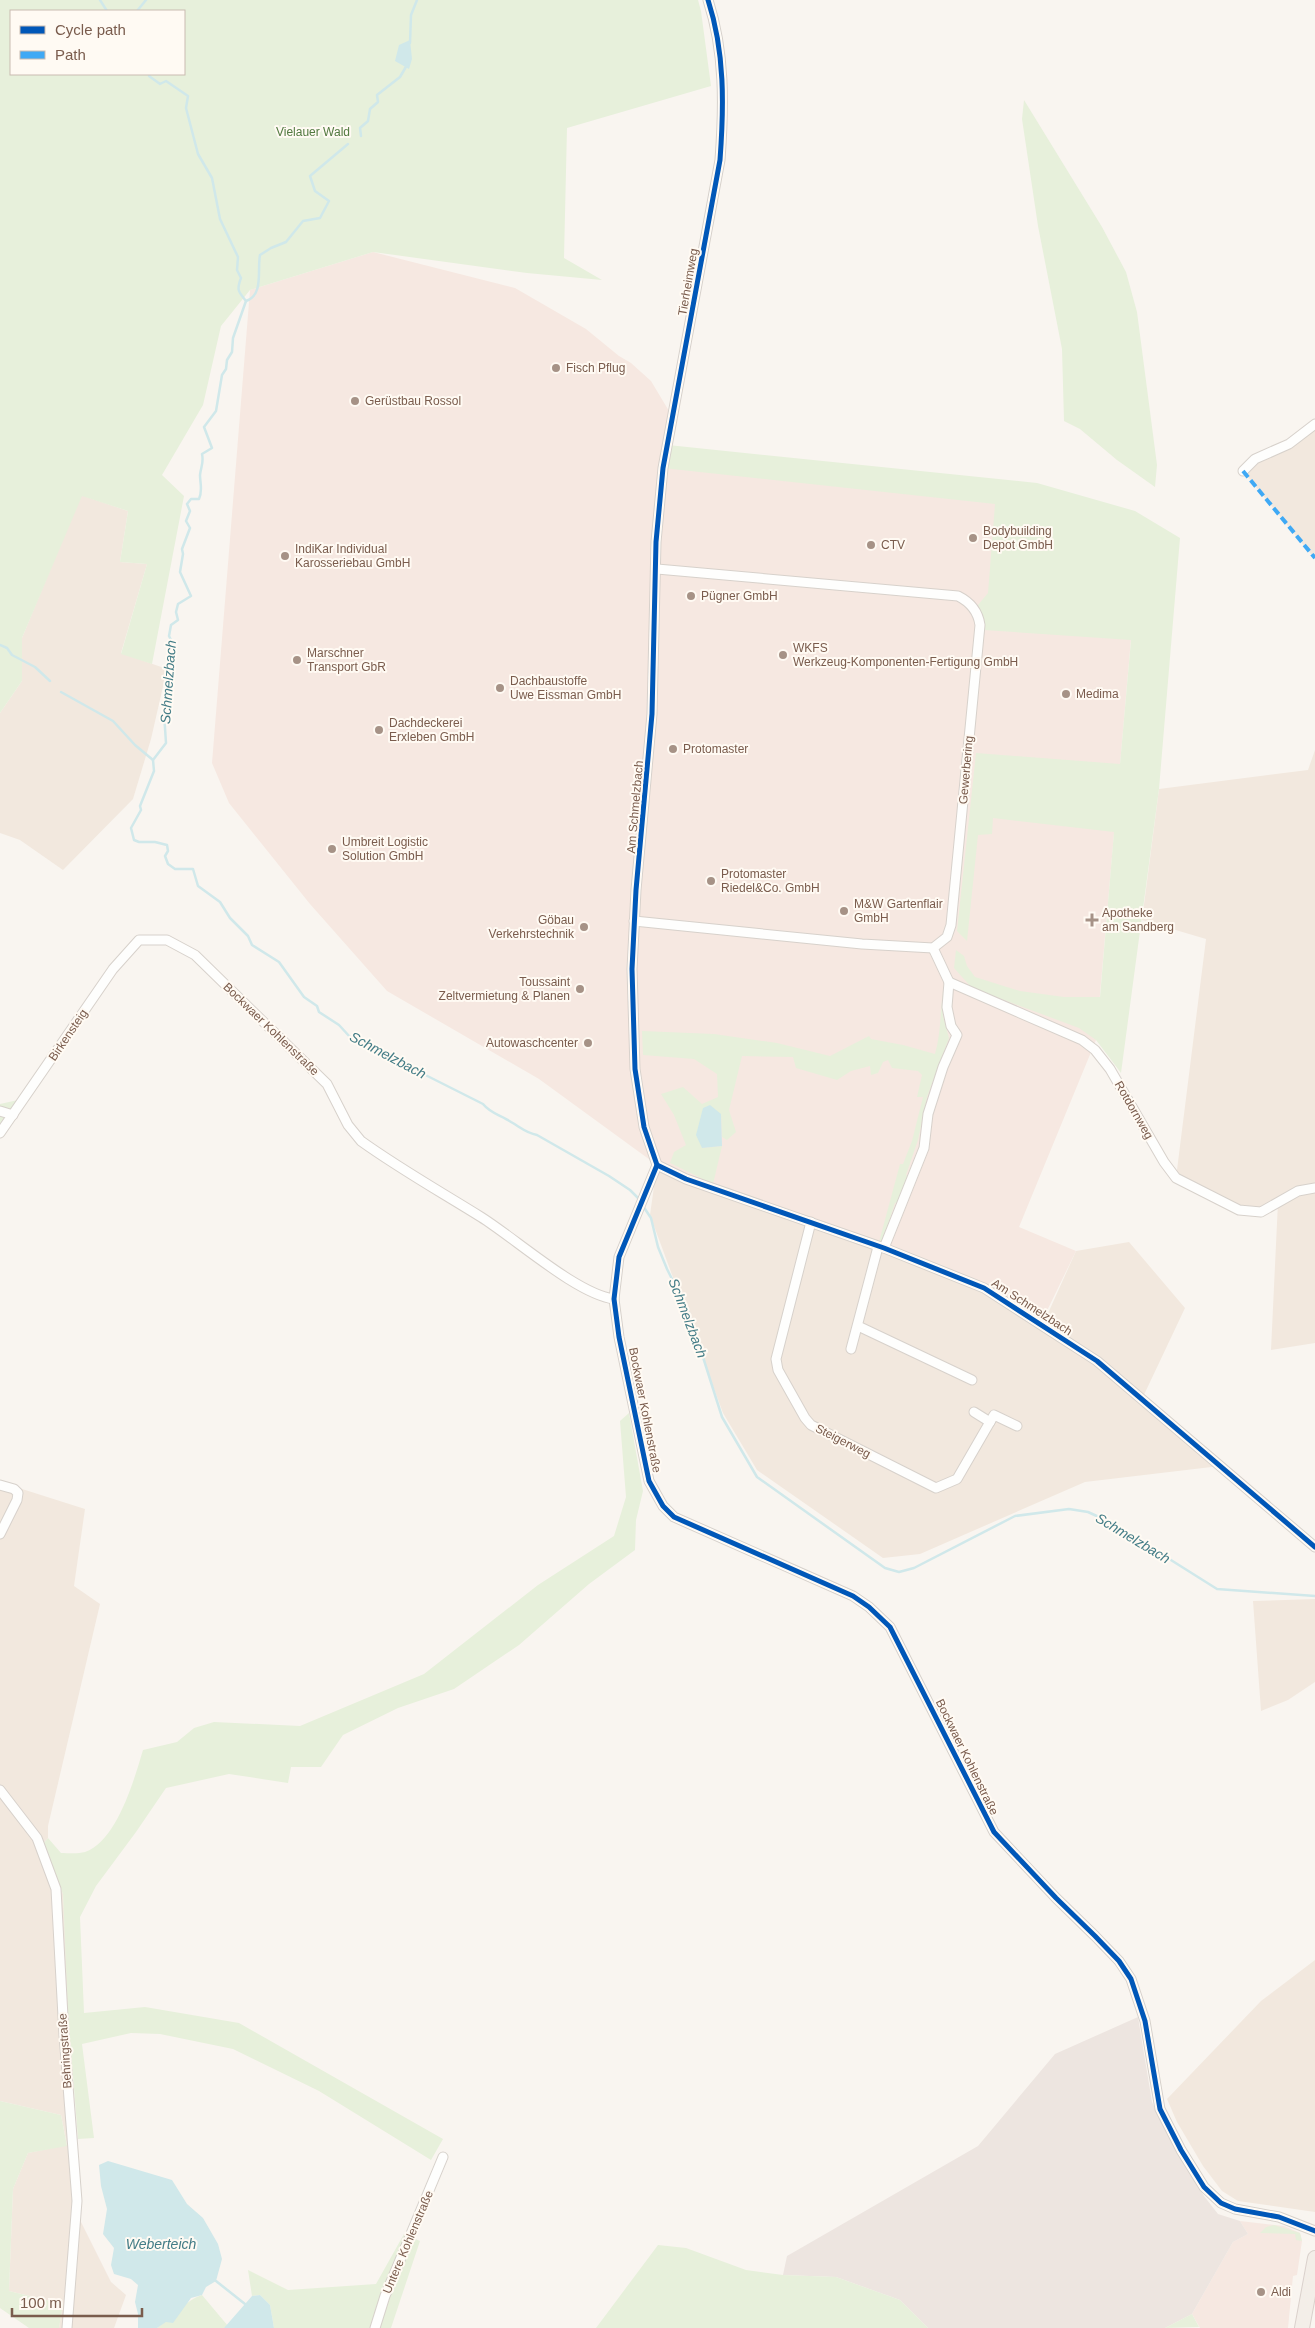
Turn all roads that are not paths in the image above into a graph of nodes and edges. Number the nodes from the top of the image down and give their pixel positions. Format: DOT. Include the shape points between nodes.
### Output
graph roads {
  1 [pos="708,0"];
  2 [pos="1315,424"];
  3 [pos="1243,471"];
  4 [pos="657,569"];
  5 [pos="634,921"];
  6 [pos="140,940"];
  7 [pos="933,948"];
  8 [pos="949,982"];
  9 [pos="0,1111"];
  10 [pos="13,1115"];
  11 [pos="0,1134"];
  12 [pos="657,1165"];
  13 [pos="1315,1188"];
  14 [pos="811,1222"];
  15 [pos="881,1247"];
  16 [pos="614,1299"];
  17 [pos="858,1326"];
  18 [pos="851,1349"];
  19 [pos="972,1380"];
  20 [pos="974,1412"];
  21 [pos="990,1422"];
  22 [pos="1016,1426"];
  23 [pos="0,1485"];
  24 [pos="0,1534"];
  25 [pos="1315,1547"];
  26 [pos="0,1790"];
  27 [pos="443,2157"];
  28 [pos="1315,2231"];
  29 [pos="1315,2258"];
  30 [pos="66,2328"];
  31 [pos="375,2328"];
  32 [pos="1302,2328"];
  1 -- 4 [label="street, Tierheimweg" via="721,51 723,119 720,160 663,468 656,542"];
  2 -- 3 [label="street" via="1290,444 1256,459"];
  4 -- 5 [label="street, Am Schmelzbach" via="652,714"];
  4 -- 7 [label="street, Gewerbering" via="958,596 974,608 980,625 951,925 947,938"];
  5 -- 7 [label="street"];
  5 -- 12 [label="street, Am Schmelzbach" via="635,1069 644,1127"];
  6 -- 10 [label="street, Birkensteig" via="112,969"];
  6 -- 16 [label="street, Bockwaer Kohlenstraße" via="167,940 195,955 327,1084 348,1125 361,1141 483,1218 575,1283 600,1297"];
  7 -- 8 [label="street"];
  8 -- 13 [label="street, Rotdornweg" via="1082,1040 1095,1050 1110,1069 1164,1162 1181,1181 1239,1210 1261,1212 1298,1191"];
  8 -- 15 [label="street" via="947,1007 951,1026 957,1035 928,1114 924,1148"];
  9 -- 10 [label="street"];
  10 -- 11 [label="street, Birkensteig"];
  12 -- 14 [label="street, Am Schmelzbach" via="686,1179"];
  12 -- 16 [label="street" via="619,1258"];
  14 -- 15 [label="street, Am Schmelzbach"];
  14 -- 21 [label="street, Steigerweg" via="776,1359 778,1370 811,1425 936,1488 957,1478"];
  15 -- 17 [label="street"];
  15 -- 25 [label="street, Am Schmelzbach" via="984,1288 1097,1360"];
  16 -- 28 [label="street, Bockwaer Kohlenstraße" via="649,1481 663,1506 674,1517 853,1596 869,1606 890,1627 994,1832 1095,1936 1131,1979 1145,2021 1160,2109 1204,2187 1221,2203 1235,2209 1279,2217"];
  17 -- 18 [label="street"];
  17 -- 19 [label="street"];
  20 -- 21 [label="street"];
  21 -- 22 [label="street" via="994,1415"];
  23 -- 24 [label="street" via="18,1493"];
  26 -- 30 [label="street, Behringstraße" via="37,1838 56,1889 77,2201"];
  27 -- 31 [label="street, Untere Kohlenstraße" via="385,2296"];
  29 -- 32 [label="main road"];
}
